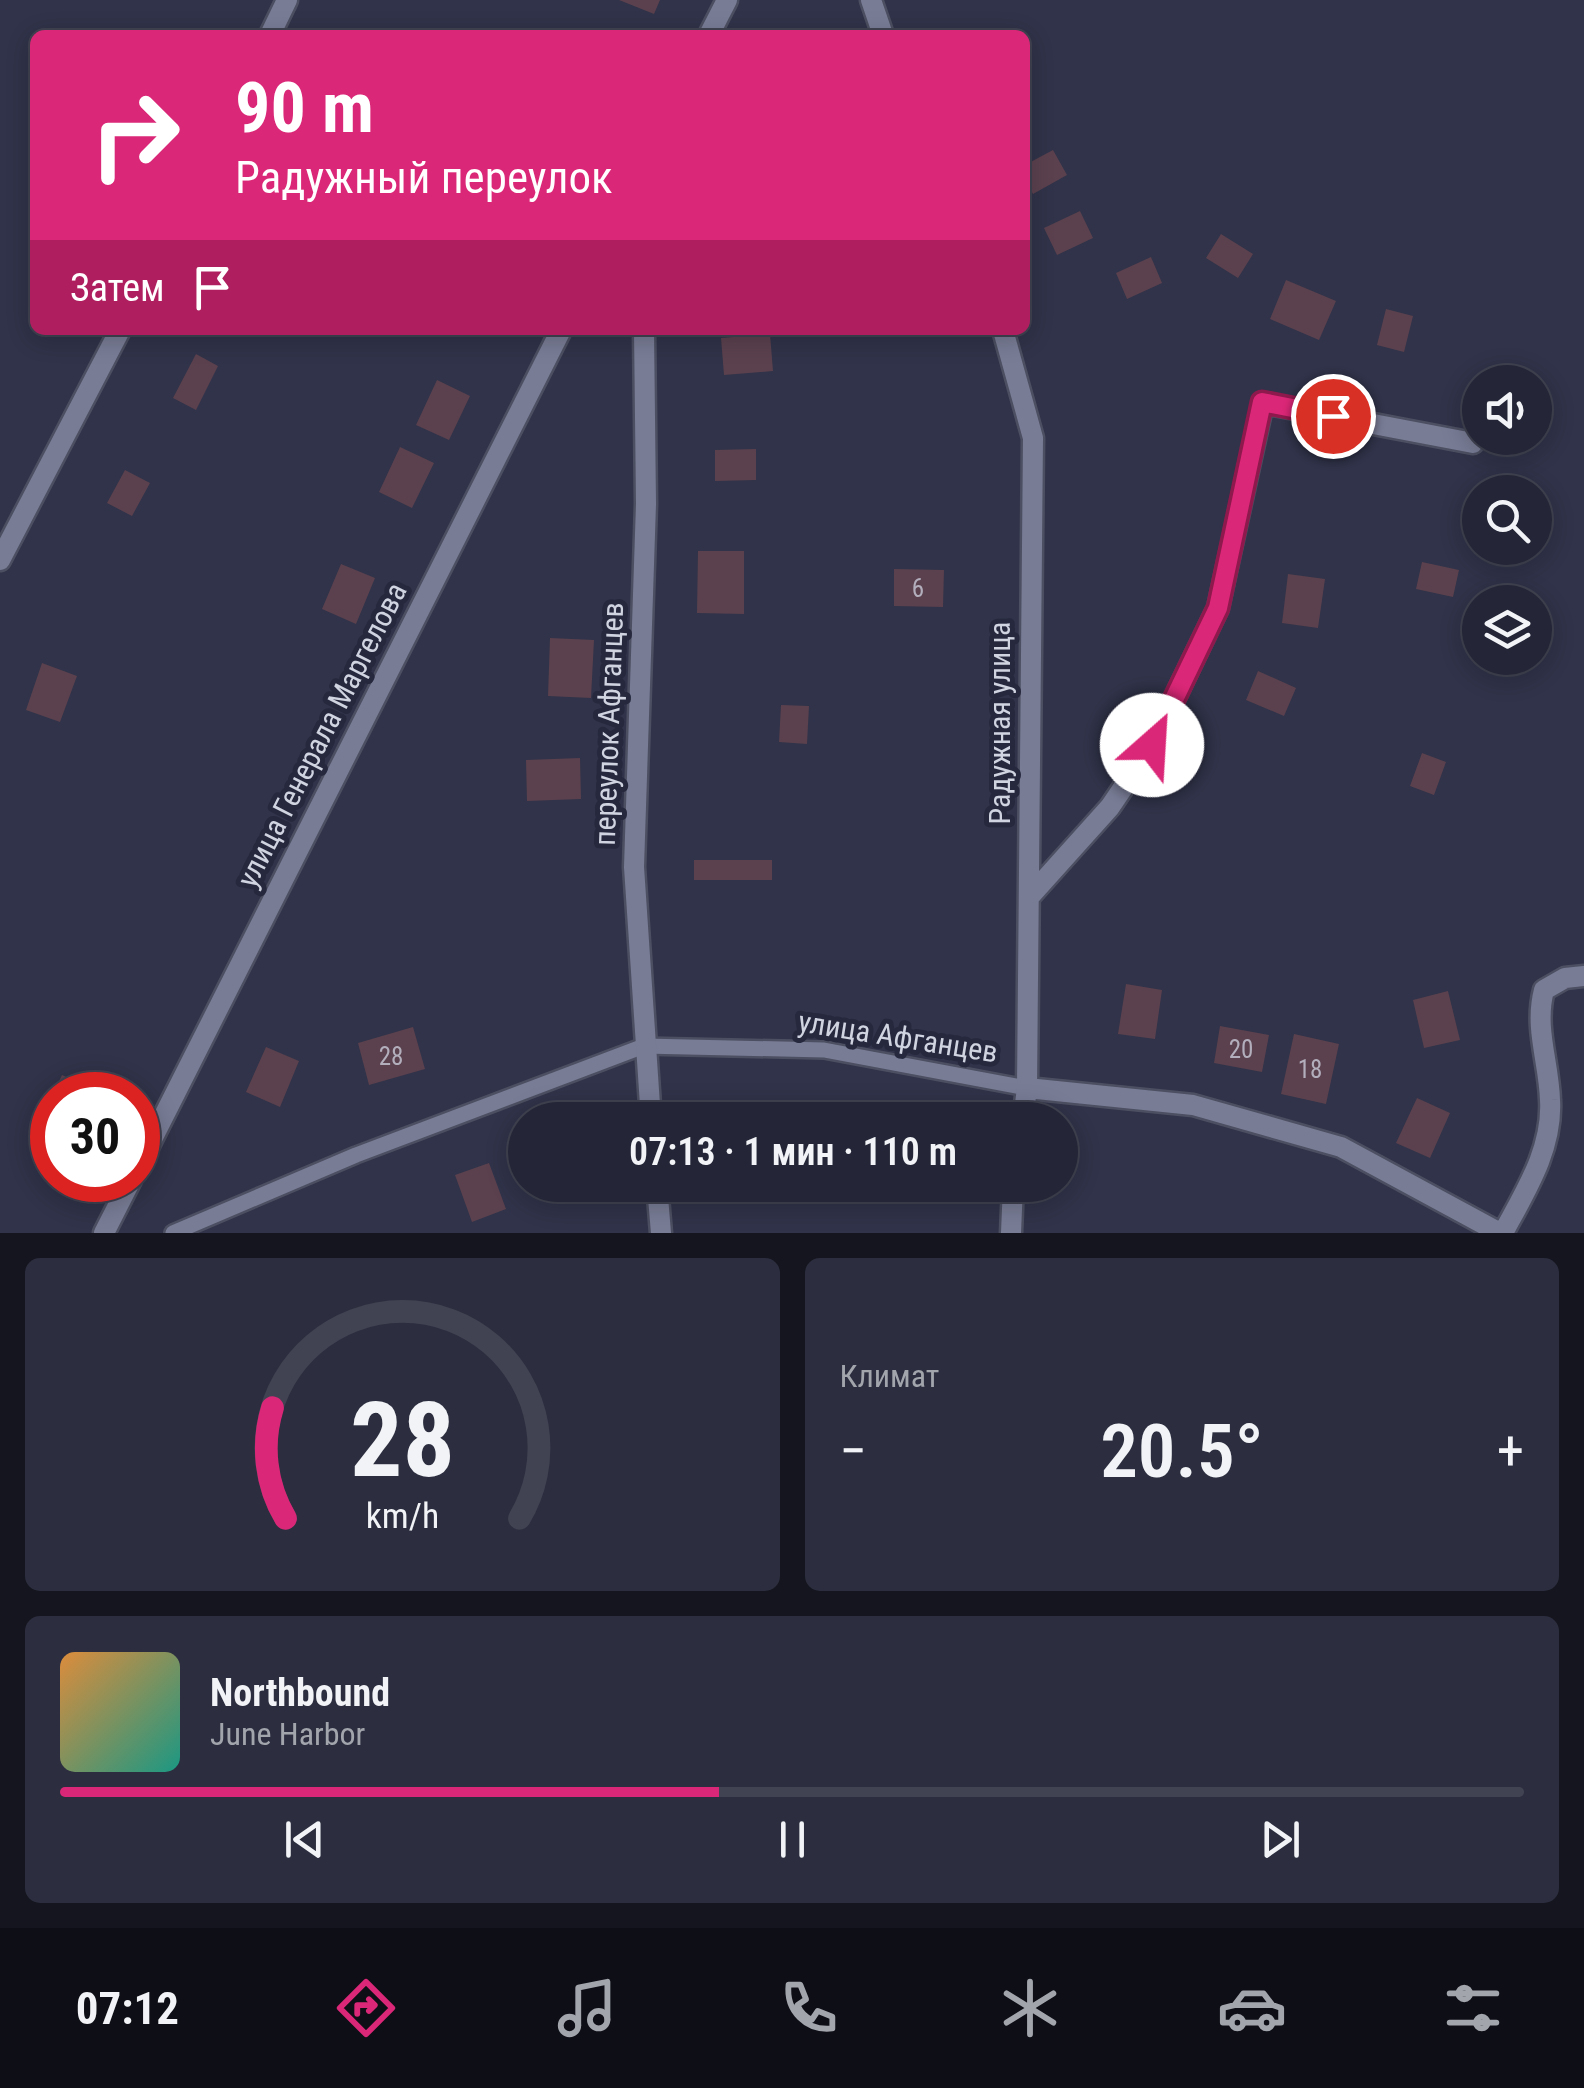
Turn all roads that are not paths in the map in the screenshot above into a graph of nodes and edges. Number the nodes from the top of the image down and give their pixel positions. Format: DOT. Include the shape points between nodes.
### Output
graph roads {
  1 [pos="287,0"];
  2 [pos="727,0"];
  3 [pos="871,0"];
  4 [pos="272,30"];
  5 [pos="712,30"];
  6 [pos="881,30"];
  7 [pos="117,335"];
  8 [pos="558,335"];
  9 [pos="644,335"];
  10 [pos="1004,335"];
  11 [pos="1462,441"];
  12 [pos="0,560"];
  13 [pos="1031,895"];
  14 [pos="1584,976"];
  15 [pos="644,1046"];
  16 [pos="1028,1088"];
  17 [pos="649,1102"];
  18 [pos="1026,1102"];
  19 [pos="160,1123"];
  20 [pos="120,1202"];
  21 [pos="658,1202"];
  22 [pos="1012,1202"];
  23 [pos="104,1233"];
  24 [pos="174,1233"];
  25 [pos="661,1233"];
  26 [pos="1011,1233"];
  27 [pos="1502,1233"];
  1 -- 4 [label="street"];
  2 -- 5 [label="street"];
  3 -- 6 [label="street"];
  7 -- 12 [label="street"];
  8 -- 19 [label="street, улица Генерала Маргелова"];
  9 -- 15 [label="street, переулок Афганцев" via="646,504 634,867"];
  10 -- 13 [label="street, Радужная улица" via="1032,438"];
  11 -- 13 [label="street" via="1262,402 1218,608 1152,745 1110,807"];
  13 -- 16 [label="street, Радужная улица"];
  14 -- 27 [label="street" via="1544,990 1538,1014 1551,1103 1539,1168"];
  15 -- 16 [label="lane, улица Афганцев" via="824,1050"];
  15 -- 17 [label="street, переулок Афганцев"];
  15 -- 24 [label="lane, улица Афганцев" via="356,1155"];
  16 -- 18 [label="street, Радужная улица"];
  16 -- 27 [label="street, улица Афганцев" via="1193,1105 1342,1147"];
  20 -- 23 [label="street"];
  21 -- 25 [label="street"];
  22 -- 26 [label="street"];
}
